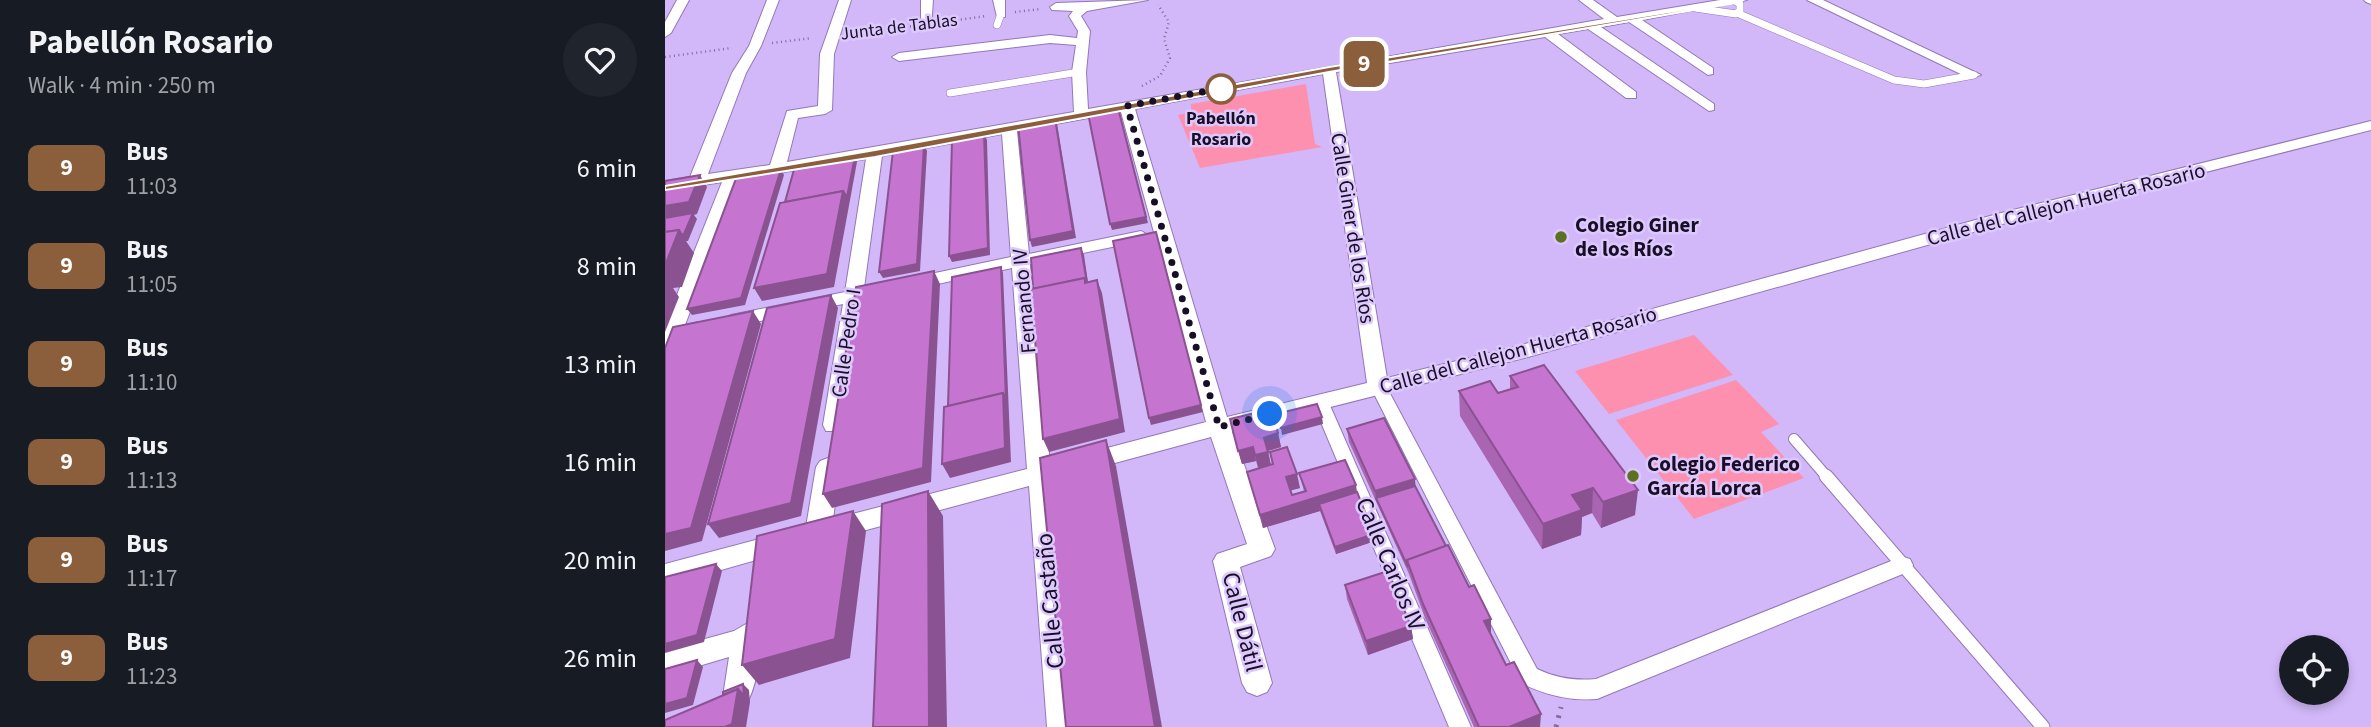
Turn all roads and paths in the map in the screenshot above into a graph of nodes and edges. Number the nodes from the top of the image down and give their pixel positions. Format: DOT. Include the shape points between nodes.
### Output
graph roads {
  1 [pos="683,0"];
  2 [pos="773,0"];
  3 [pos="845,0"];
  4 [pos="927,0"];
  5 [pos="999,0"];
  6 [pos="1142,0"];
  7 [pos="1157,0"];
  8 [pos="1585,0"];
  9 [pos="1813,0"];
  10 [pos="1714,2"];
  11 [pos="1080,5"];
  12 [pos="1738,5"];
  13 [pos="1056,7"];
  14 [pos="1695,8"];
  15 [pos="999,19"];
  16 [pos="1632,19"];
  17 [pos="1616,22"];
  18 [pos="927,24"];
  19 [pos="1591,26"];
  20 [pos="665,33"];
  21 [pos="1549,34"];
  22 [pos="832,36"];
  23 [pos="1082,42"];
  24 [pos="755,46"];
  25 [pos="665,57"];
  26 [pos="899,57"];
  27 [pos="1329,69"];
  28 [pos="1708,71"];
  29 [pos="1079,72"];
  30 [pos="1974,75"];
  31 [pos="1139,87"];
  32 [pos="950,93"];
  33 [pos="1631,95"];
  34 [pos="1127,106"];
  35 [pos="1709,107"];
  36 [pos="1081,114"];
  37 [pos="2371,125"];
  38 [pos="1009,128"];
  39 [pos="875,153"];
  40 [pos="777,168"];
  41 [pos="733,175"];
  42 [pos="697,181"];
  43 [pos="665,186"];
  44 [pos="1164,231"];
  45 [pos="707,241"];
  46 [pos="686,245"];
  47 [pos="1021,261"];
  48 [pos="853,296"];
  49 [pos="667,337"];
  50 [pos="1378,386"];
  51 [pos="1321,401"];
  52 [pos="1219,427"];
  53 [pos="1794,439"];
  54 [pos="1038,475"];
  55 [pos="818,533"];
  56 [pos="1903,565"];
  57 [pos="665,575"];
  58 [pos="665,663"];
  59 [pos="1257,683"];
  60 [pos="739,690"];
  61 [pos="1062,727"];
  62 [pos="1460,727"];
  63 [pos="2043,727"];
  1 -- 20 [label="street"];
  2 -- 24 [label="street"];
  3 -- 22 [label="street"];
  4 -- 18 [label="street"];
  5 -- 15 [label="street"];
  6 -- 11 [label="street"];
  7 -- 31 [label="path" via="1169,22 1164,39 1170,58 1160,76"];
  8 -- 17 [label="street"];
  9 -- 30 [label="street"];
  10 -- 12 [label="street"];
  10 -- 14 [label="street"];
  11 -- 13 [label="street"];
  11 -- 23 [label="street" via="1075,16 1084,32"];
  12 -- 14 [label="lane"];
  12 -- 30 [label="lane" via="1894,80 1924,84"];
  13 -- 15 [label="path, Junta de Tablas"];
  14 -- 16 [label="street"];
  15 -- 18 [label="path, Junta de Tablas"];
  16 -- 17 [label="street"];
  16 -- 28 [label="street"];
  17 -- 19 [label="street"];
  18 -- 22 [label="path, Junta de Tablas"];
  19 -- 21 [label="street"];
  19 -- 35 [label="street"];
  21 -- 27 [label="street"];
  21 -- 33 [label="street"];
  22 -- 24 [label="path, Junta de Tablas"];
  22 -- 40 [label="street" via="825,110 792,114"];
  23 -- 26 [label="street" via="1050,39"];
  23 -- 29 [label="street"];
  24 -- 25 [label="path, Junta de Tablas"];
  24 -- 42 [label="street" via="739,73"];
  27 -- 34 [label="street"];
  27 -- 50 [label="street, Calle Giner de los Ríos"];
  29 -- 32 [label="lane"];
  29 -- 36 [label="street"];
  34 -- 36 [label="street"];
  34 -- 44 [label="street"];
  36 -- 38 [label="street"];
  37 -- 50 [label="street, Calle del Callejon Huerta Rosario" via="2007,217 1521,352"];
  38 -- 39 [label="street"];
  38 -- 47 [label="street, Fernando IV"];
  39 -- 40 [label="street"];
  39 -- 48 [label="street, Calle Pedro I"];
  40 -- 41 [label="street"];
  41 -- 42 [label="street"];
  41 -- 45 [label="street"];
  42 -- 43 [label="street"];
  44 -- 47 [label="street"];
  44 -- 52 [label="street"];
  45 -- 46 [label="street"];
  45 -- 49 [label="street"];
  47 -- 48 [label="street"];
  47 -- 54 [label="street, Fernando IV"];
  48 -- 49 [label="street"];
  48 -- 55 [label="street, Calle Pedro I"];
  50 -- 51 [label="street, Calle del Callejon Huerta Rosario"];
  50 -- 56 [label="street" via="1529,676 1550,686 1573,692 1597,690"];
  51 -- 52 [label="street, Calle del Callejon Huerta Rosario"];
  51 -- 62 [label="street, Calle Carlos IV"];
  52 -- 54 [label="street, Calle del Callejon Huerta Rosario"];
  52 -- 59 [label="street, Calle Dátil" via="1262,548 1226,561"];
  53 -- 56 [label="lane"];
  54 -- 55 [label="street, Calle del Callejon Huerta Rosario" via="885,522"];
  54 -- 61 [label="street, Calle Castaño"];
  55 -- 57 [label="street, Calle del Callejon Huerta Rosario" via="756,563"];
  56 -- 63 [label="lane"];
  58 -- 60 [label="street" via="747,627"];
}
